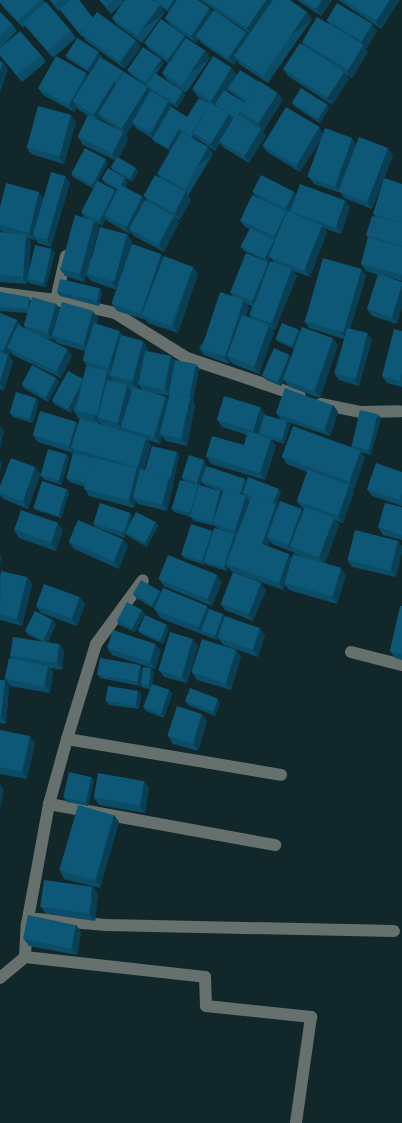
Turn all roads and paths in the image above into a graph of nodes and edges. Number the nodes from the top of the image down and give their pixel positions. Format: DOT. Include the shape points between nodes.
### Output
graph roads {
  1 [pos="69,241"];
  2 [pos="0,293"];
  3 [pos="56,300"];
  4 [pos="400,411"];
  5 [pos="143,580"];
  6 [pos="351,652"];
  7 [pos="402,664"];
  8 [pos="67,739"];
  9 [pos="281,775"];
  10 [pos="49,804"];
  11 [pos="275,845"];
  12 [pos="28,918"];
  13 [pos="394,931"];
  14 [pos="25,957"];
  15 [pos="0,978"];
  16 [pos="296,1123"];
  1 -- 3 [label="street"];
  2 -- 3 [label="street"];
  3 -- 4 [label="street" via="115,313 187,358 315,402 361,412"];
  5 -- 8 [label="street" via="96,644"];
  6 -- 7 [label="street"];
  8 -- 9 [label="street"];
  8 -- 10 [label="street"];
  10 -- 11 [label="street"];
  10 -- 12 [label="street"];
  12 -- 13 [label="street" via="106,925"];
  12 -- 14 [label="street"];
  14 -- 15 [label="street"];
  14 -- 16 [label="street" via="205,976 206,1006 311,1018"];
}
